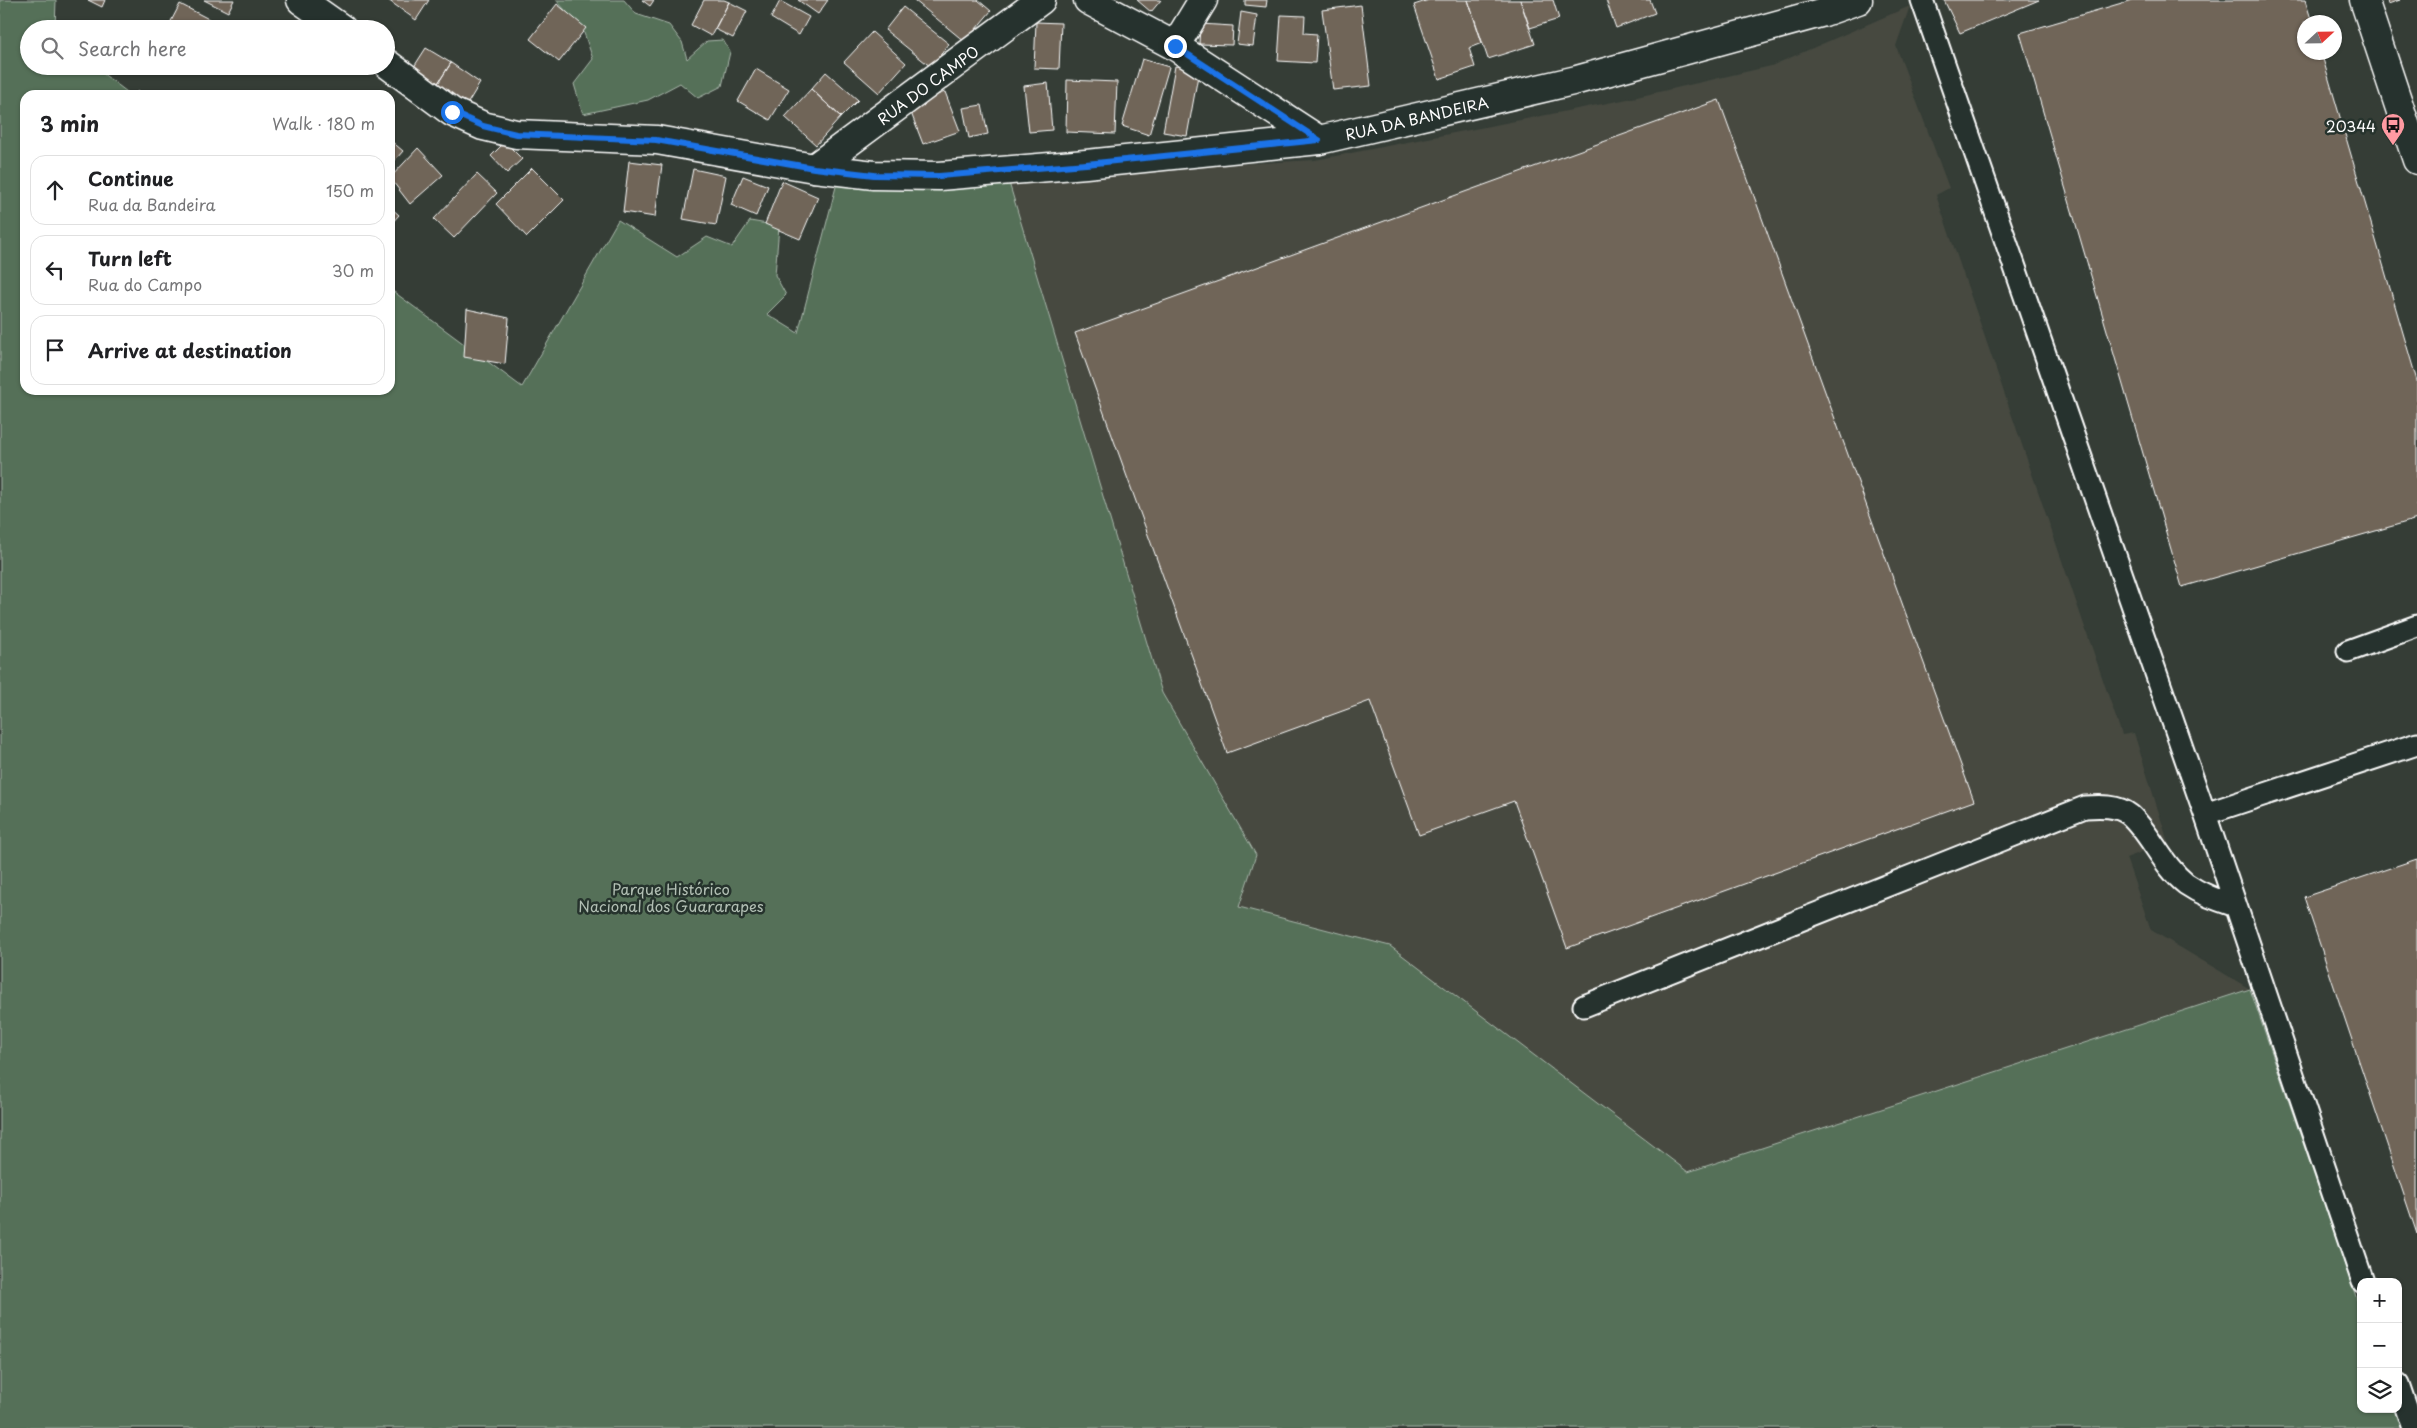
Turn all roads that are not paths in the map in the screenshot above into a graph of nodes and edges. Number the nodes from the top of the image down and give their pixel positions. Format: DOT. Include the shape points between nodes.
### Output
graph roads {
  1 [pos="301,0"];
  2 [pos="1040,0"];
  3 [pos="1088,0"];
  4 [pos="1203,0"];
  5 [pos="1858,0"];
  6 [pos="1922,0"];
  7 [pos="2364,0"];
  8 [pos="329,20"];
  9 [pos="1175,46"];
  10 [pos="395,70"];
  11 [pos="1319,140"];
  12 [pos="2417,160"];
  13 [pos="814,168"];
  14 [pos="2417,626"];
  15 [pos="2348,651"];
  16 [pos="2417,744"];
  17 [pos="2205,814"];
  18 [pos="2236,906"];
  19 [pos="1584,1006"];
  20 [pos="2363,1278"];
  21 [pos="2402,1396"];
  22 [pos="2413,1428"];
  1 -- 8 [label="street"];
  2 -- 13 [label="street, RUA DO CAMPO"];
  3 -- 9 [label="street"];
  4 -- 9 [label="street"];
  5 -- 11 [label="street, RUA DA BANDEIRA" via="1577,80"];
  6 -- 17 [label="lane"];
  7 -- 12 [label="street"];
  9 -- 11 [label="street"];
  10 -- 13 [label="street, RUA DA BANDEIRA" via="452,112 516,134 656,140"];
  11 -- 13 [label="street, RUA DA BANDEIRA" via="939,176 874,175"];
  14 -- 15 [label="lane"];
  16 -- 17 [label="lane"];
  17 -- 18 [label="lane"];
  18 -- 19 [label="lane" via="2206,897 2185,883 2165,863 2129,814 2106,806 2085,807"];
  18 -- 20 [label="lane"];
  21 -- 22 [label="lane"];
}
